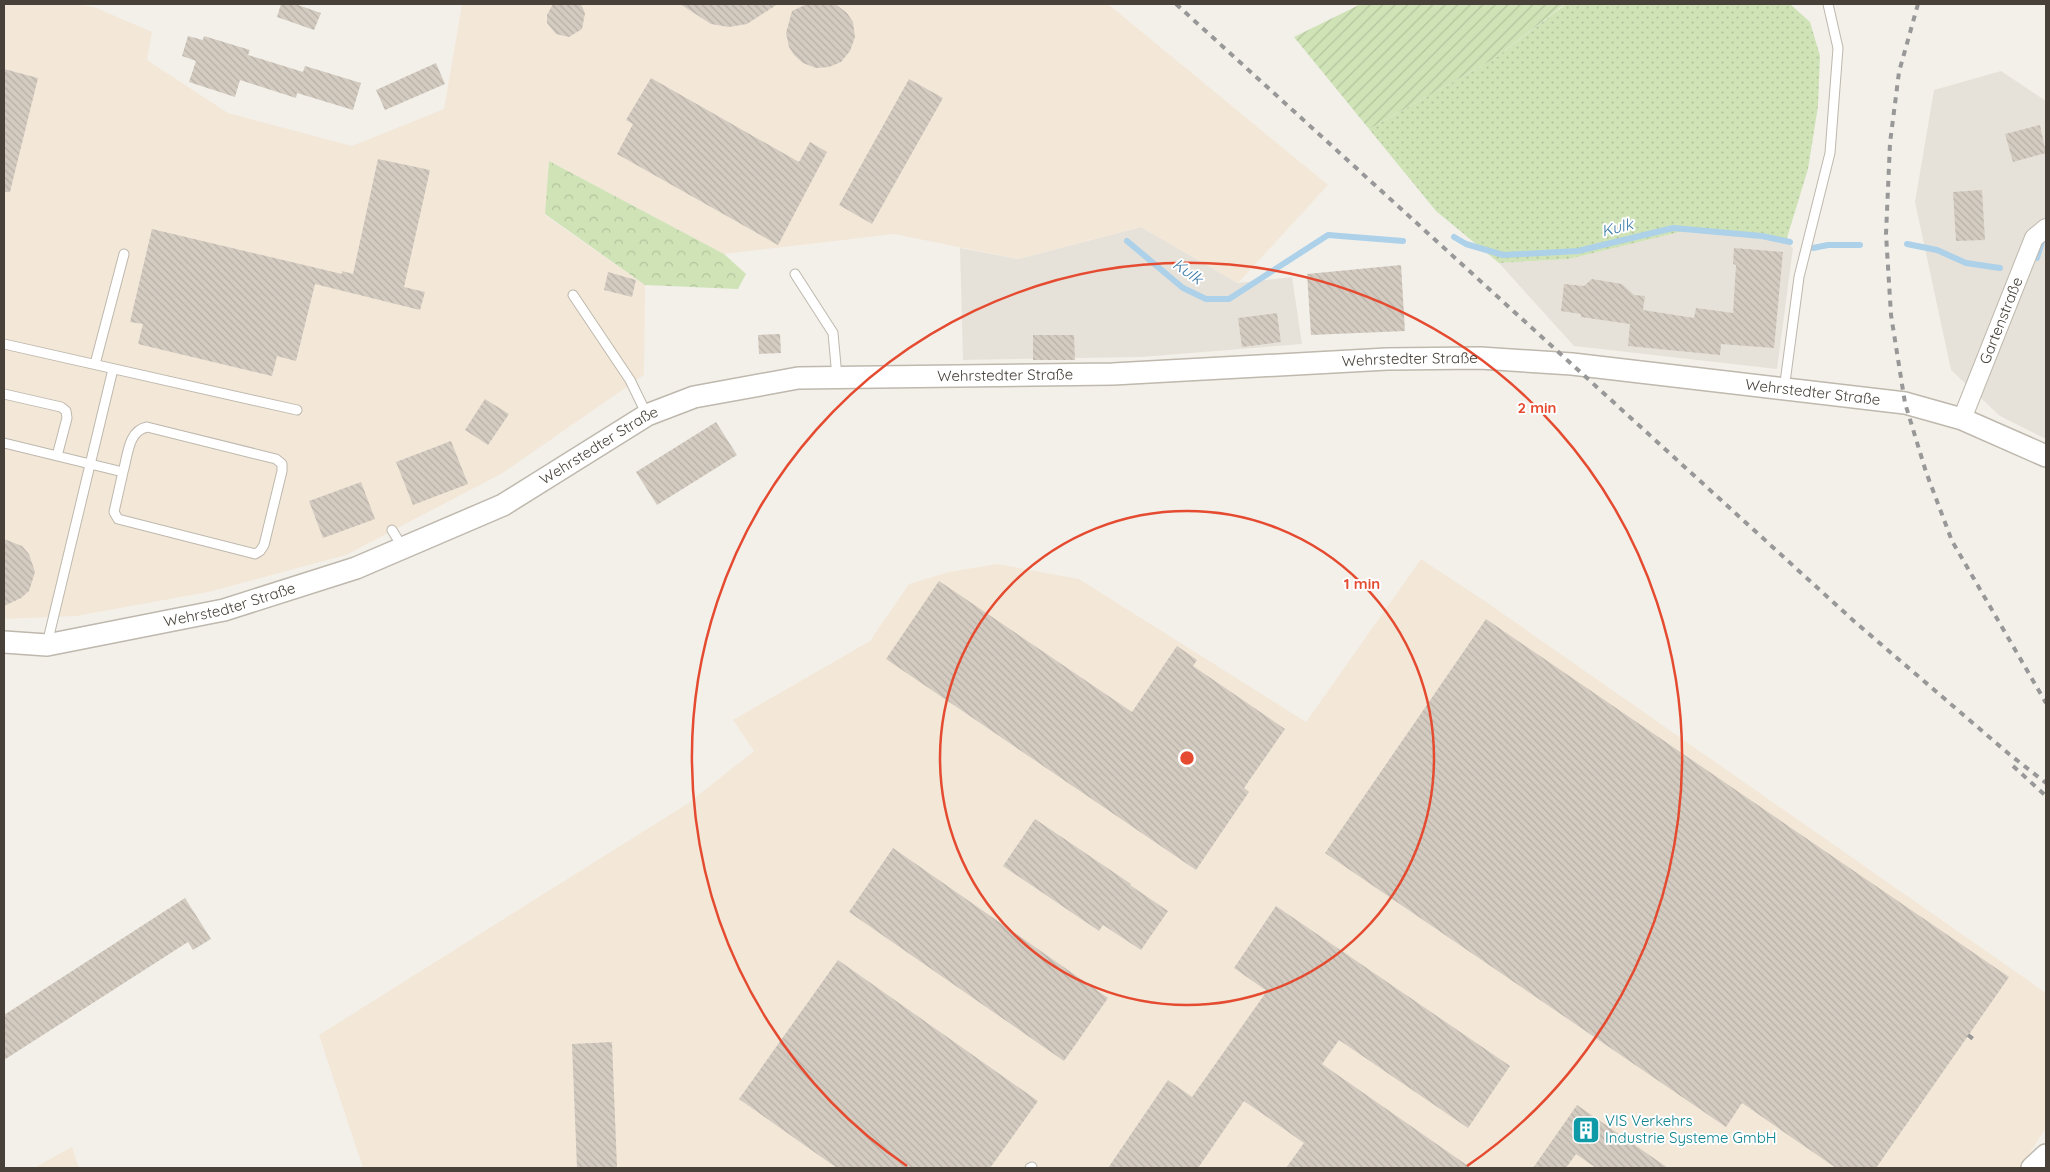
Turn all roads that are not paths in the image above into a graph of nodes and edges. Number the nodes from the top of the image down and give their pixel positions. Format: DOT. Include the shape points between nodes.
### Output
graph roads {
  1 [pos="1828,4"];
  2 [pos="2046,228"];
  3 [pos="124,254"];
  4 [pos="795,274"];
  5 [pos="573,295"];
  6 [pos="4,344"];
  7 [pos="95,364"];
  8 [pos="113,369"];
  9 [pos="837,377"];
  10 [pos="1784,390"];
  11 [pos="4,394"];
  12 [pos="297,410"];
  13 [pos="647,415"];
  14 [pos="1962,419"];
  15 [pos="4,443"];
  16 [pos="57,456"];
  17 [pos="2046,456"];
  18 [pos="90,464"];
  19 [pos="123,472"];
  20 [pos="392,530"];
  21 [pos="403,548"];
  22 [pos="4,642"];
  23 [pos="47,644"];
  24 [pos="2046,1155"];
  25 [pos="2032,1168"];
  1 -- 10 [label="lane" via="1838,48 1830,153 1799,277"];
  2 -- 14 [label="street, Gartenstraße" via="2034,238"];
  3 -- 7 [label="lane"];
  4 -- 9 [label="lane" via="833,333"];
  5 -- 13 [label="lane" via="630,380"];
  6 -- 7 [label="lane"];
  7 -- 8 [label="lane"];
  8 -- 12 [label="lane"];
  8 -- 18 [label="lane"];
  9 -- 10 [label="street, Wehrstedter Straße" via="1113,374 1387,359 1480,358 1572,364"];
  9 -- 13 [label="street, Wehrstedter Straße" via="798,378 694,397"];
  10 -- 14 [label="street, Wehrstedter Straße" via="1905,403"];
  11 -- 16 [label="lane" via="61,407 66,412"];
  13 -- 21 [label="street, Wehrstedter Straße" via="503,505"];
  14 -- 17 [label="street, Wehrstedter Straße"];
  15 -- 16 [label="lane"];
  16 -- 18 [label="lane"];
  18 -- 19 [label="lane"];
  18 -- 23 [label="lane"];
  19 -- 19 [label="lane" via="133,435 146,427 276,459 282,464 264,545 255,554 118,519 114,512"];
  20 -- 21 [label="lane"];
  21 -- 23 [label="street, Wehrstedter Straße" via="356,568 224,610"];
  22 -- 23 [label="street, Wehrstedter Straße"];
  24 -- 25 [label="street"];
}
